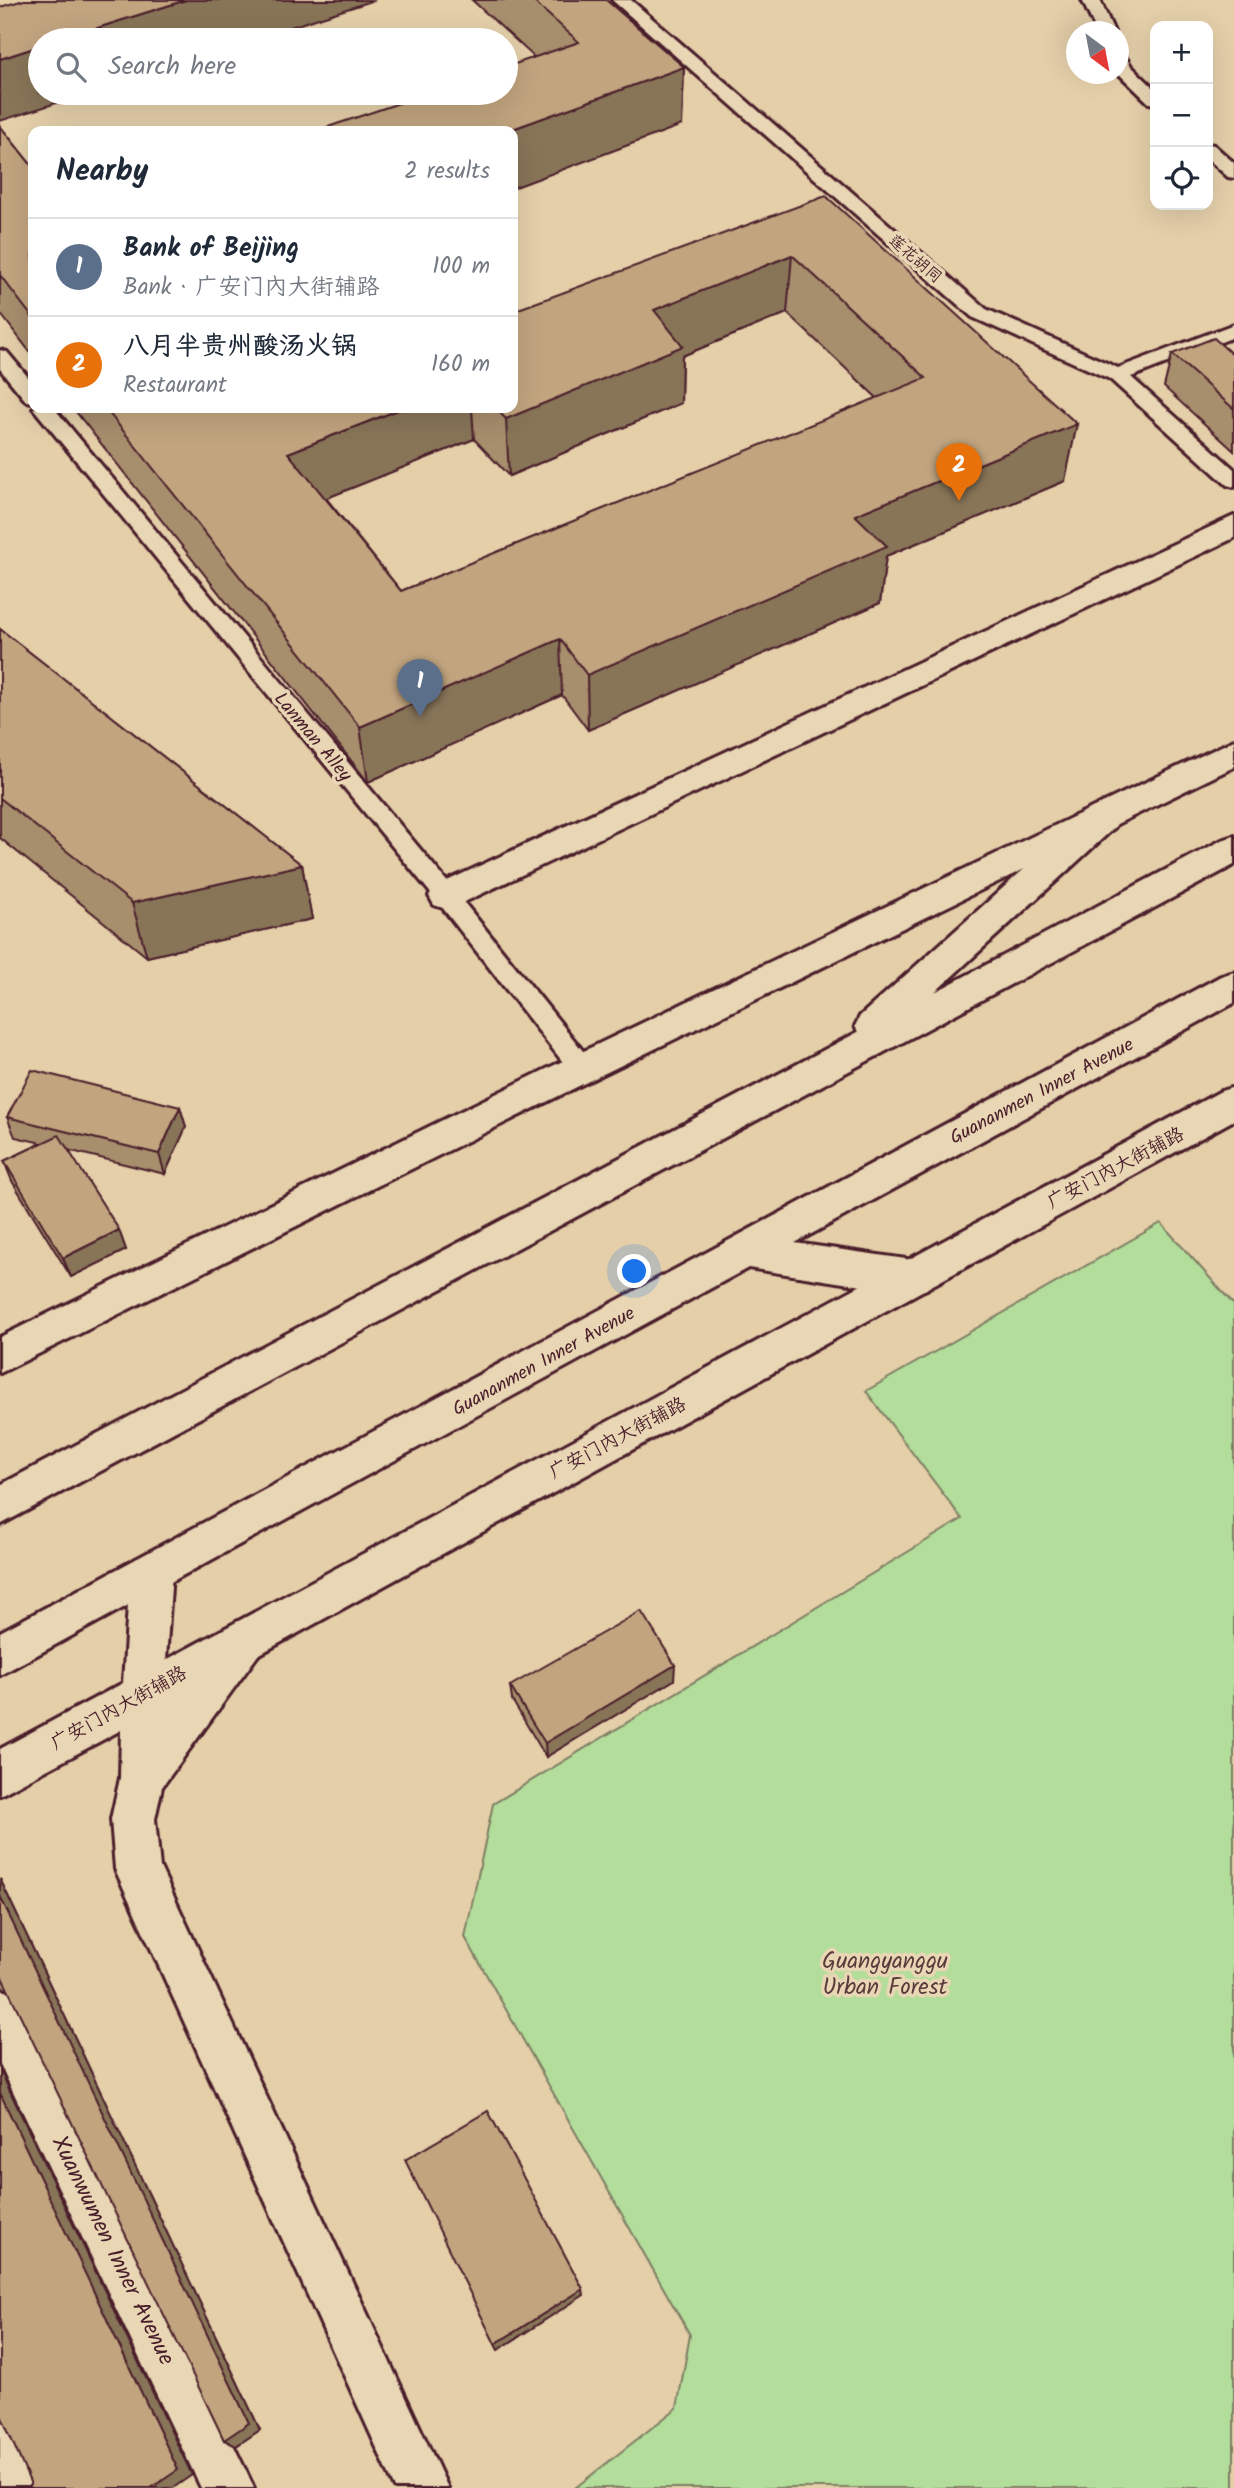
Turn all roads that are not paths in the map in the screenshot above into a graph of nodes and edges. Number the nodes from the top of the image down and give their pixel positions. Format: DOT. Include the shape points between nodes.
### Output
graph roads {
  1 [pos="621,0"];
  2 [pos="1091,0"];
  3 [pos="1101,21"];
  4 [pos="1129,74"];
  5 [pos="1150,94"];
  6 [pos="1213,154"];
  7 [pos="1234,173"];
  8 [pos="1234,330"];
  9 [pos="0,356"];
  10 [pos="1116,374"];
  11 [pos="28,390"];
  12 [pos="47,413"];
  13 [pos="1234,480"];
  14 [pos="1234,526"];
  15 [pos="1234,752"];
  16 [pos="1103,818"];
  17 [pos="1234,849"];
  18 [pos="446,896"];
  19 [pos="1234,986"];
  20 [pos="830,1066"];
  21 [pos="582,1068"];
  22 [pos="1234,1102"];
  23 [pos="742,1251"];
  24 [pos="913,1277"];
  25 [pos="0,1356"];
  26 [pos="0,1506"];
  27 [pos="151,1573"];
  28 [pos="247,1637"];
  29 [pos="0,1655"];
  30 [pos="146,1691"];
  31 [pos="0,1773"];
  32 [pos="142,1778"];
  33 [pos="0,2012"];
  34 [pos="0,2439"];
  35 [pos="21,2488"];
  36 [pos="228,2488"];
  37 [pos="422,2488"];
  1 -- 10 [label="lane, 莲花胡同" via="979,313"];
  2 -- 3 [label="lane"];
  4 -- 5 [label="lane"];
  6 -- 7 [label="lane"];
  8 -- 10 [label="lane"];
  9 -- 11 [label="lane"];
  10 -- 13 [label="lane, 莲花胡同"];
  12 -- 18 [label="lane, Lanman Alley"];
  14 -- 18 [label="street"];
  15 -- 16 [label="street"];
  16 -- 20 [label="street"];
  16 -- 21 [label="street"];
  17 -- 20 [label="street"];
  18 -- 21 [label="lane, Lanman Alley"];
  19 -- 23 [label="street, Guananmen Inner Avenue"];
  20 -- 26 [label="street"];
  21 -- 25 [label="street"];
  22 -- 24 [label="street, 广安门内大街辅路"];
  23 -- 24 [label="street"];
  23 -- 27 [label="street, Guananmen Inner Avenue"];
  24 -- 28 [label="street, 广安门内大街辅路"];
  27 -- 29 [label="street, Guananmen Inner Avenue"];
  27 -- 30 [label="street"];
  28 -- 30 [label="street, 广安门内大街辅路"];
  28 -- 32 [label="street"];
  30 -- 31 [label="street, 广安门内大街辅路"];
  30 -- 32 [label="street"];
  32 -- 37 [label="street" via="133,1819 138,1869"];
  33 -- 36 [label="street, Xuanwumen Inner Avenue"];
  34 -- 35 [label="street"];
}
